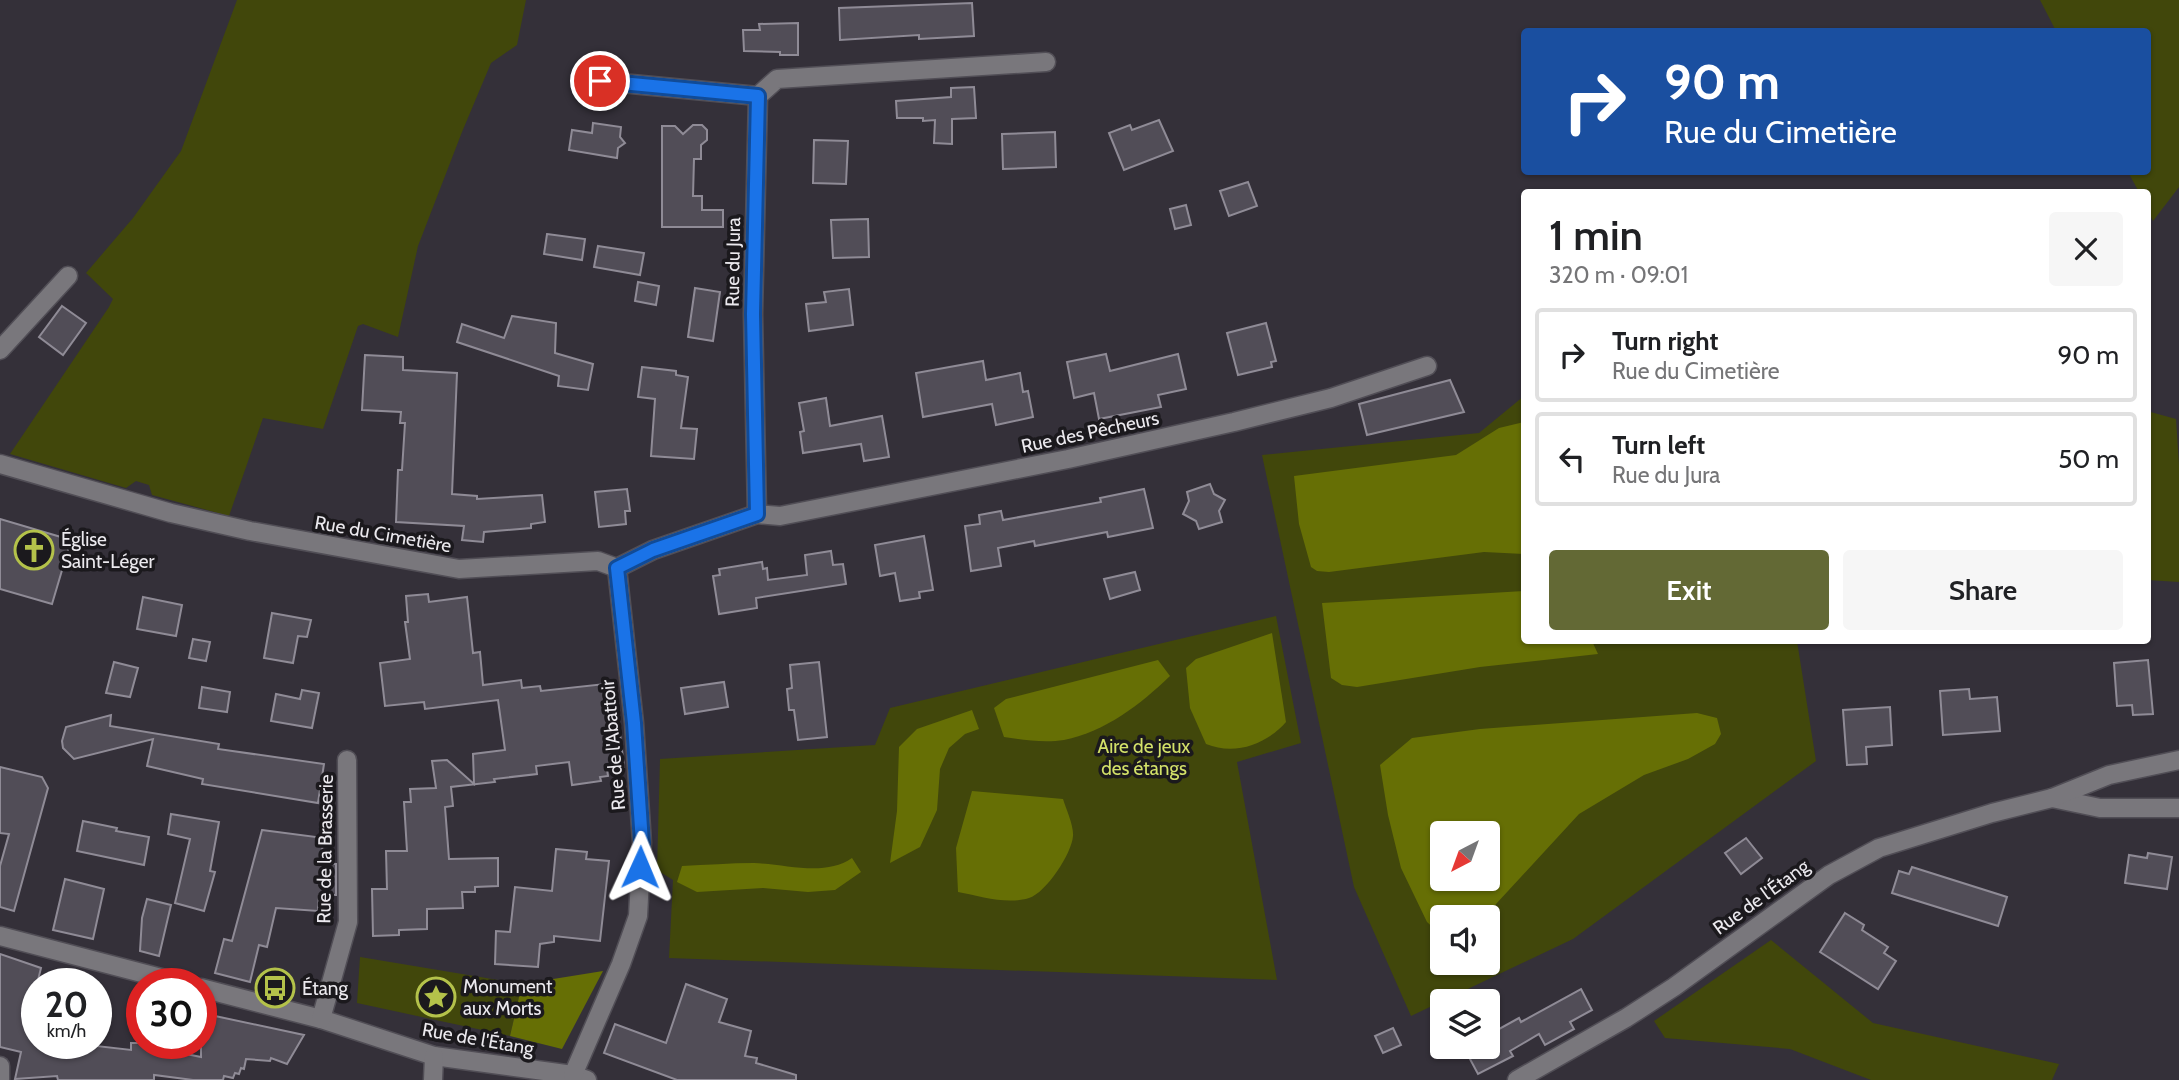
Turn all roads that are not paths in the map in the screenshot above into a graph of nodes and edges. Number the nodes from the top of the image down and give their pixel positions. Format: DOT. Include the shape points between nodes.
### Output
graph roads {
  1 [pos="1046,62"];
  2 [pos="600,81"];
  3 [pos="758,96"];
  4 [pos="68,276"];
  5 [pos="0,350"];
  6 [pos="1427,366"];
  7 [pos="0,464"];
  8 [pos="757,514"];
  9 [pos="617,568"];
  10 [pos="347,760"];
  11 [pos="2179,760"];
  12 [pos="2052,798"];
  13 [pos="2179,808"];
  14 [pos="0,936"];
  15 [pos="126,969"];
  16 [pos="217,992"];
  17 [pos="321,1019"];
  18 [pos="434,1056"];
  19 [pos="0,1066"];
  20 [pos="580,1078"];
  21 [pos="0,1080"];
  22 [pos="433,1080"];
  23 [pos="1517,1080"];
  1 -- 3 [label="street" via="777,79"];
  2 -- 3 [label="street"];
  3 -- 8 [label="street, Rue du Jura" via="753,314"];
  4 -- 5 [label="street"];
  6 -- 8 [label="street, Rue des Pêcheurs" via="1331,398 1068,459 779,516"];
  7 -- 9 [label="street, Rue du Cimetière" via="171,513 459,569 598,561"];
  8 -- 9 [label="street" via="653,550"];
  9 -- 20 [label="street, Rue de l'Abattoir" via="642,843 638,916"];
  10 -- 17 [label="street, Rue de la Brasserie" via="348,922"];
  11 -- 12 [label="street, Rue de l'Étang" via="2109,775"];
  12 -- 13 [label="street, Rue de l'Étang" via="2100,808"];
  12 -- 23 [label="street, Rue de l'Étang" via="1879,848 1829,875 1664,994"];
  14 -- 15 [label="street"];
  16 -- 17 [label="street, Rue de l'Étang"];
  17 -- 18 [label="street, Rue de l'Étang"];
  18 -- 20 [label="street, Rue de l'Étang"];
  18 -- 22 [label="street"];
  19 -- 21 [label="street"];
}
